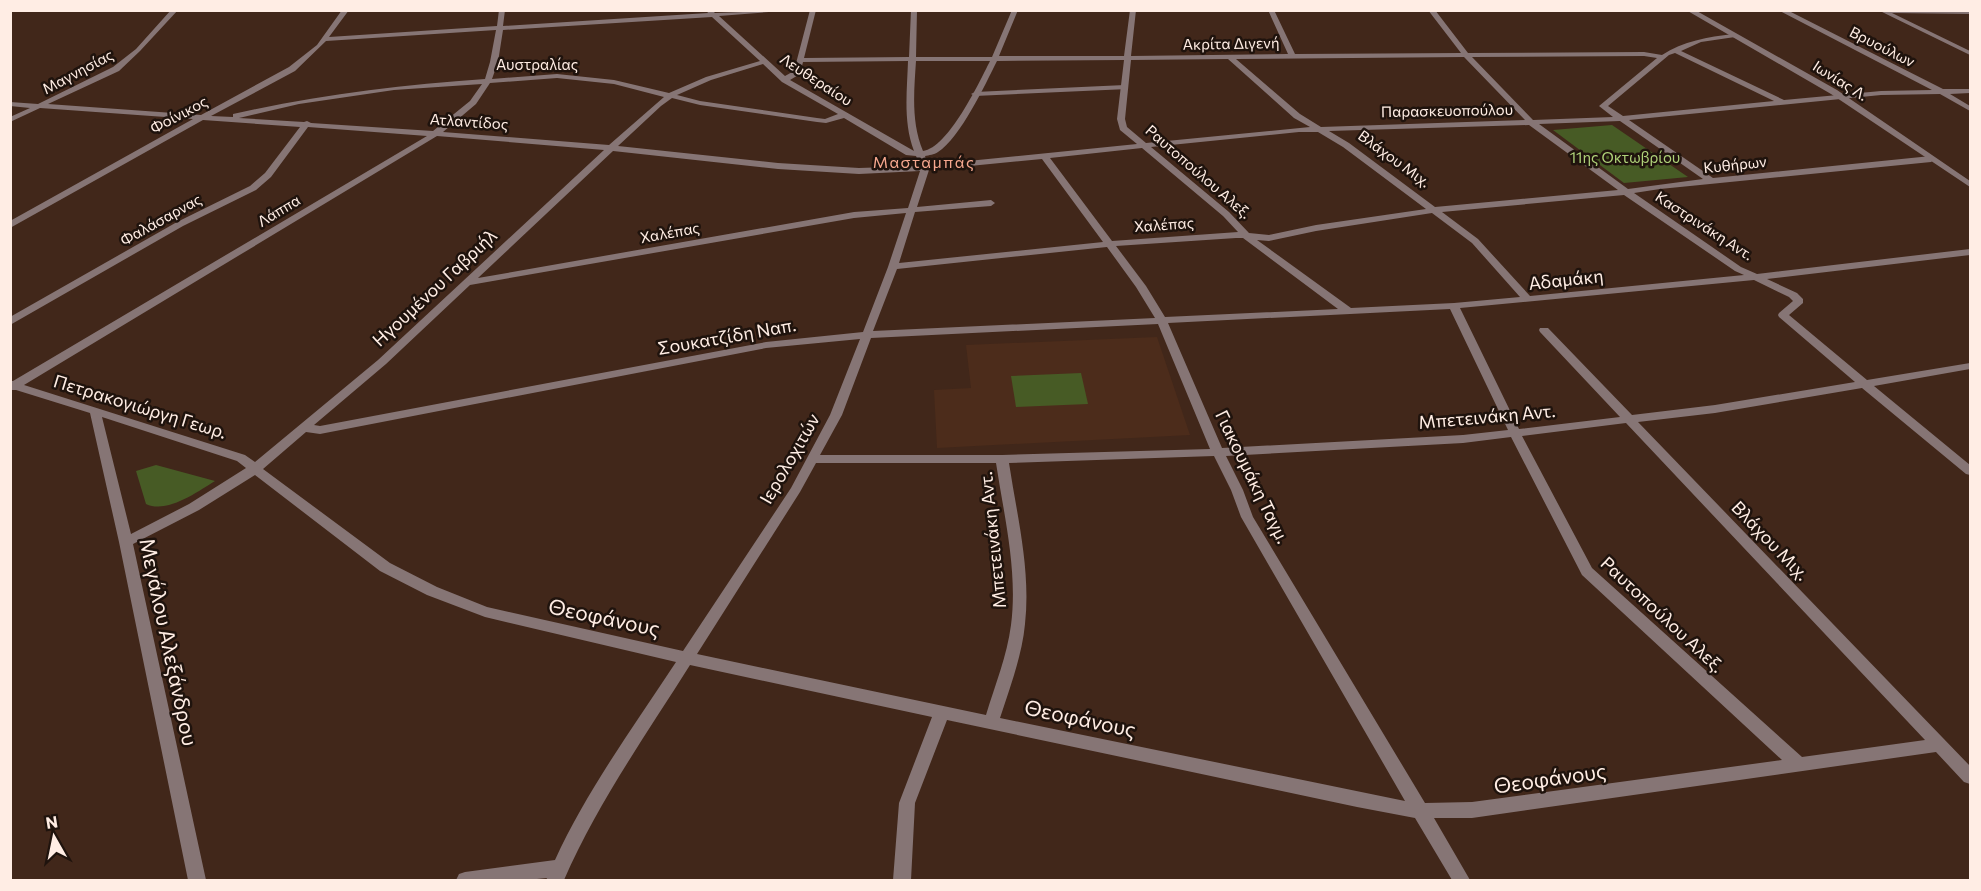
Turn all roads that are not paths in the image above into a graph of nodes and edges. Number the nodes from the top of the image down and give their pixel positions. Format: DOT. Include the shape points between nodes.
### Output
graph roads {
  1 [pos="175,10"];
  2 [pos="346,10"];
  3 [pos="502,10"];
  4 [pos="792,10"];
  5 [pos="813,10"];
  6 [pos="915,10"];
  7 [pos="1015,10"];
  8 [pos="1133,10"];
  9 [pos="1271,10"];
  10 [pos="1431,10"];
  11 [pos="1689,10"];
  12 [pos="1781,10"];
  13 [pos="1882,11"];
  14 [pos="709,12"];
  15 [pos="1971,12"];
  16 [pos="500,28"];
  17 [pos="1733,36"];
  18 [pos="325,39"];
  19 [pos="1674,50"];
  20 [pos="1971,52"];
  21 [pos="1466,55"];
  22 [pos="1230,57"];
  23 [pos="1293,57"];
  24 [pos="1663,57"];
  25 [pos="994,58"];
  26 [pos="1126,58"];
  27 [pos="911,59"];
  28 [pos="799,60"];
  29 [pos="763,62"];
  30 [pos="489,79"];
  31 [pos="785,80"];
  32 [pos="1125,87"];
  33 [pos="1940,91"];
  34 [pos="1971,91"];
  35 [pos="975,94"];
  36 [pos="669,95"];
  37 [pos="1843,97"];
  38 [pos="10,104"];
  39 [pos="1786,104"];
  40 [pos="41,106"];
  41 [pos="1971,109"];
  42 [pos="844,115"];
  43 [pos="202,117"];
  44 [pos="230,118"];
  45 [pos="1619,119"];
  46 [pos="10,120"];
  47 [pos="307,123"];
  48 [pos="1532,123"];
  49 [pos="1319,128"];
  50 [pos="436,133"];
  51 [pos="1145,144"];
  52 [pos="610,148"];
  53 [pos="921,154"];
  54 [pos="1044,155"];
  55 [pos="1931,159"];
  56 [pos="925,168"];
  57 [pos="1711,181"];
  58 [pos="1971,185"];
  59 [pos="1626,192"];
  60 [pos="991,203"];
  61 [pos="912,209"];
  62 [pos="1436,210"];
  63 [pos="10,225"];
  64 [pos="1246,236"];
  65 [pos="1109,244"];
  66 [pos="1971,252"];
  67 [pos="893,267"];
  68 [pos="1758,277"];
  69 [pos="468,282"];
  70 [pos="1528,300"];
  71 [pos="1454,306"];
  72 [pos="1348,311"];
  73 [pos="1162,321"];
  74 [pos="10,322"];
  75 [pos="1544,330"];
  76 [pos="866,335"];
  77 [pos="1971,366"];
  78 [pos="1864,384"];
  79 [pos="12,386"];
  80 [pos="95,412"];
  81 [pos="1630,420"];
  82 [pos="303,428"];
  83 [pos="1515,433"];
  84 [pos="1218,452"];
  85 [pos="813,459"];
  86 [pos="1002,459"];
  87 [pos="256,468"];
  88 [pos="1971,471"];
  89 [pos="126,542"];
  90 [pos="686,658"];
  91 [pos="942,712"];
  92 [pos="991,722"];
  93 [pos="1941,745"];
  94 [pos="1798,764"];
  95 [pos="1971,777"];
  96 [pos="1419,811"];
  97 [pos="558,874"];
  98 [pos="197,880"];
  99 [pos="465,880"];
  100 [pos="902,880"];
  101 [pos="1461,880"];
  1 -- 40 [label="street, Μαγνησίας" via="116,69"];
  2 -- 18 [label="street, Φοίνικος"];
  3 -- 16 [label="street, Λάππα"];
  4 -- 14 [label="street"];
  5 -- 28 [label="street"];
  6 -- 27 [label="street"];
  7 -- 25 [label="street"];
  8 -- 26 [label="street, Ραυτοπούλου Αλεξ."];
  9 -- 23 [label="street"];
  10 -- 21 [label="street, Καστρινάκη Αντ."];
  11 -- 17 [label="street, Ιωνίας Λ."];
  12 -- 33 [label="street, Βρυούλων"];
  13 -- 15 [label="street"];
  13 -- 20 [label="street"];
  14 -- 16 [label="street"];
  14 -- 29 [label="street, Λευθεραίου"];
  16 -- 18 [label="street"];
  16 -- 30 [label="street, Λάππα"];
  17 -- 19 [label="street" via="1700,40"];
  17 -- 37 [label="street, Ιωνίας Λ."];
  18 -- 43 [label="street, Φοίνικος" via="292,69"];
  19 -- 24 [label="street"];
  19 -- 39 [label="street"];
  21 -- 23 [label="street, Ακρίτα Διγενή"];
  21 -- 24 [label="street, Ακρίτα Διγενή"];
  21 -- 48 [label="street, Καστρινάκη Αντ."];
  22 -- 23 [label="street, Ακρίτα Διγενή"];
  22 -- 26 [label="street, Ακρίτα Διγενή"];
  22 -- 49 [label="street, Βλάχου Μιχ." via="1290,110"];
  24 -- 45 [label="street" via="1605,103 1604,108"];
  25 -- 26 [label="street, Ακρίτα Διγενή"];
  25 -- 27 [label="street, Ακρίτα Διγενή"];
  25 -- 35 [label="street"];
  26 -- 32 [label="street, Ραυτοπούλου Αλεξ."];
  27 -- 28 [label="street, Ακρίτα Διγενή"];
  27 -- 53 [label="street" via="912,134"];
  28 -- 31 [label="street" via="795,75"];
  29 -- 31 [label="street, Λευθεραίου"];
  29 -- 36 [label="street, Ηγουμένου Γαβριήλ"];
  30 -- 36 [label="street, Αυστραλίας" via="576,77"];
  30 -- 44 [label="street, Αυστραλίας" via="371,91 275,106"];
  30 -- 50 [label="street, Λάππα" via="479,96"];
  31 -- 42 [label="street, Λευθεραίου"];
  32 -- 35 [label="street"];
  32 -- 51 [label="street, Ραυτοπούλου Αλεξ." via="1121,124"];
  33 -- 34 [label="street, Παρασκευοπούλου"];
  33 -- 37 [label="street, Παρασκευοπούλου"];
  33 -- 41 [label="street, Βρυούλων"];
  35 -- 53 [label="street" via="935,151"];
  36 -- 42 [label="street, Αυστραλίας" via="817,120"];
  36 -- 52 [label="street, Ηγουμένου Γαβριήλ"];
  37 -- 39 [label="street, Παρασκευοπούλου"];
  37 -- 55 [label="street, Ιωνίας Λ."];
  38 -- 40 [label="street, Ατλαντίδος"];
  39 -- 45 [label="street, Παρασκευοπούλου"];
  40 -- 43 [label="street, Ατλαντίδος"];
  40 -- 46 [label="street, Μαγνησίας"];
  42 -- 53 [label="street, Λευθεραίου" via="909,153"];
  43 -- 44 [label="street, Ατλαντίδος"];
  43 -- 63 [label="street, Φοίνικος"];
  44 -- 47 [label="street, Ατλαντίδος"];
  45 -- 48 [label="street, Παρασκευοπούλου"];
  45 -- 57 [label="street"];
  47 -- 50 [label="street, Ατλαντίδος"];
  47 -- 74 [label="street, Φαλάσαρνας" via="268,175 253,188 180,224"];
  48 -- 49 [label="street, Παρασκευοπούλου"];
  48 -- 59 [label="street, Καστρινάκη Αντ."];
  49 -- 51 [label="street, Παρασκευοπούλου"];
  49 -- 62 [label="street, Βλάχου Μιχ."];
  50 -- 52 [label="street, Ατλαντίδος"];
  50 -- 79 [label="street, Λάππα"];
  51 -- 54 [label="street, Παρασκευοπούλου"];
  51 -- 64 [label="street, Ραυτοπούλου Αλεξ."];
  52 -- 56 [label="street, Ατλαντίδος" via="837,170"];
  52 -- 69 [label="street, Ηγουμένου Γαβριήλ"];
  53 -- 56 [label="street"];
  54 -- 56 [label="street, Παρασκευοπούλου"];
  54 -- 65 [label="street, Γιακουμάκη Ταγμ."];
  55 -- 57 [label="street, Κυθήρων"];
  55 -- 58 [label="street, Ιωνίας Λ."];
  56 -- 61 [label="street, Ιερολοχιτών"];
  57 -- 59 [label="street, Κυθήρων"];
  59 -- 62 [label="street, Κυθήρων"];
  59 -- 68 [label="street, Καστρινάκη Αντ." via="1738,269"];
  60 -- 61 [label="street, Χαλέπας"];
  61 -- 67 [label="street, Ιερολοχιτών"];
  61 -- 69 [label="street, Χαλέπας" via="855,215"];
  62 -- 64 [label="street, Χαλέπας" via="1269,238"];
  62 -- 70 [label="street, Βλάχου Μιχ." via="1475,241"];
  64 -- 65 [label="street, Χαλέπας"];
  64 -- 72 [label="street, Ραυτοπούλου Αλεξ."];
  65 -- 67 [label="street, Χαλέπας"];
  65 -- 73 [label="street, Γιακουμάκη Ταγμ."];
  66 -- 68 [label="street, Αδαμάκη"];
  67 -- 76 [label="street, Ιερολοχιτών"];
  68 -- 70 [label="street, Αδαμάκη"];
  68 -- 78 [label="street, Καστρινάκη Αντ." via="1799,301 1783,315"];
  69 -- 82 [label="street, Ηγουμένου Γαβριήλ"];
  70 -- 71 [label="street, Αδαμάκη"];
  71 -- 72 [label="street, Αδαμάκη"];
  71 -- 83 [label="street, Ραυτοπούλου Αλεξ."];
  72 -- 73 [label="street, Αδαμάκη"];
  73 -- 76 [label="street, Σουκατζίδη Ναπ."];
  73 -- 84 [label="street, Γιακουμάκη Ταγμ."];
  75 -- 81 [label="street, Βλάχου Μιχ."];
  76 -- 82 [label="street, Σουκατζίδη Ναπ." via="775,343 320,430"];
  76 -- 85 [label="street, Ιερολοχιτών" via="836,415"];
  77 -- 78 [label="street, Μπετεινάκη Αντ."];
  78 -- 81 [label="street, Μπετεινάκη Αντ."];
  78 -- 88 [label="street, Καστρινάκη Αντ."];
  79 -- 80 [label="street, Πετρακογιώργη Γεωρ."];
  80 -- 87 [label="street, Πετρακογιώργη Γεωρ." via="228,453"];
  80 -- 89 [label="street, Μεγάλου Αλεξάνδρου"];
  81 -- 83 [label="street, Μπετεινάκη Αντ."];
  81 -- 93 [label="street, Βλάχου Μιχ."];
  82 -- 87 [label="street, Ηγουμένου Γαβριήλ"];
  83 -- 84 [label="street, Μπετεινάκη Αντ."];
  83 -- 94 [label="street, Ραυτοπούλου Αλεξ." via="1587,571"];
  84 -- 86 [label="street, Μπετεινάκη Αντ."];
  84 -- 96 [label="street, Γιακουμάκη Ταγμ." via="1247,517"];
  85 -- 86 [label="street, Μπετεινάκη Αντ."];
  85 -- 90 [label="street, Ιερολοχιτών"];
  86 -- 92 [label="street, Μπετεινάκη Αντ." via="1017,576 1018,622"];
  87 -- 89 [label="street, Ηγουμένου Γαβριήλ" via="194,507"];
  87 -- 90 [label="street, Θεοφάνους" via="385,567 432,591 484,612"];
  89 -- 98 [label="street, Μεγάλου Αλεξάνδρου"];
  90 -- 91 [label="street, Θεοφάνους"];
  90 -- 97 [label="street, Ιερολοχιτών" via="615,769"];
  91 -- 92 [label="street, Θεοφάνους"];
  91 -- 100 [label="street" via="907,803"];
  92 -- 96 [label="street, Θεοφάνους"];
  93 -- 94 [label="street, Θεοφάνους"];
  93 -- 95 [label="street, Βλάχου Μιχ."];
  94 -- 96 [label="street, Θεοφάνους" via="1496,808"];
  96 -- 101 [label="street, Γιακουμάκη Ταγμ."];
  97 -- 99 [label="street"];
}
